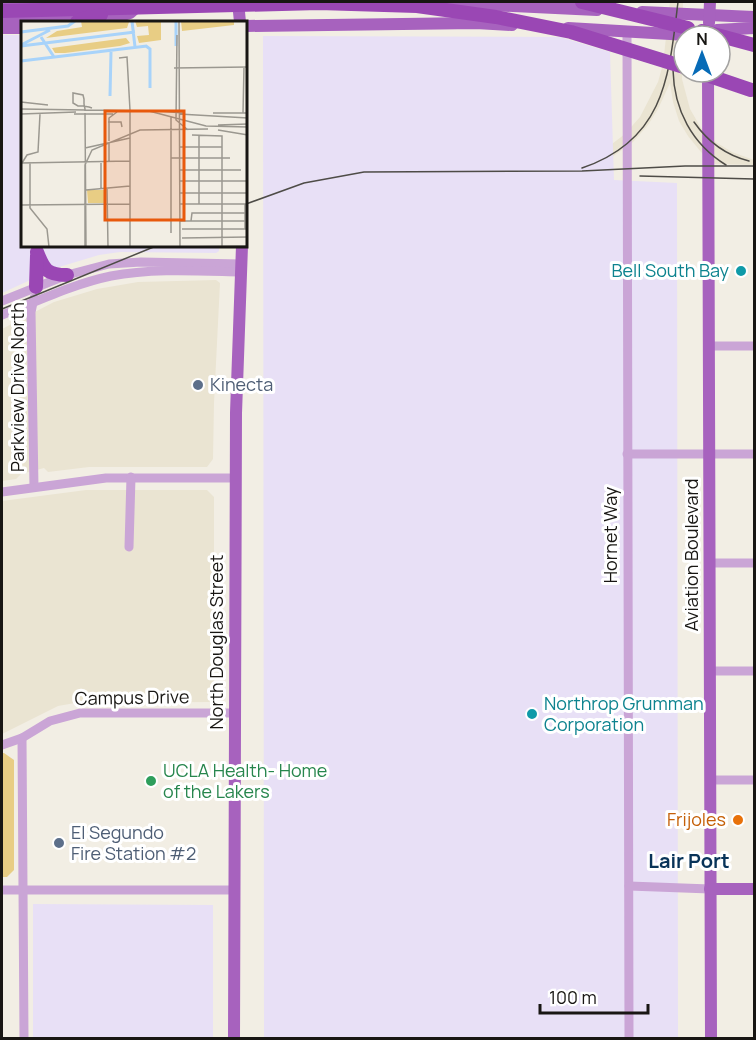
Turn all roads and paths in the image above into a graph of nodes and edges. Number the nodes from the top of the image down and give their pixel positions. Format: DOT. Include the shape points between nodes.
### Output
graph roads {
  1 [pos="2,2"];
  2 [pos="21,2"];
  3 [pos="132,2"];
  4 [pos="238,2"];
  5 [pos="401,2"];
  6 [pos="439,2"];
  7 [pos="582,2"];
  8 [pos="710,2"];
  9 [pos="146,5"];
  10 [pos="558,7"];
  11 [pos="2,11"];
  12 [pos="710,16"];
  13 [pos="754,17"];
  14 [pos="2,18"];
  15 [pos="22,21"];
  16 [pos="76,21"];
  17 [pos="79,21"];
  18 [pos="240,21"];
  19 [pos="435,23"];
  20 [pos="708,24"];
  21 [pos="21,25"];
  22 [pos="21,25"];
  23 [pos="248,26"];
  24 [pos="672,26"];
  25 [pos="2,28"];
  26 [pos="754,28"];
  27 [pos="732,29"];
  28 [pos="627,31"];
  29 [pos="732,32"];
  30 [pos="672,33"];
  31 [pos="732,36"];
  32 [pos="754,36"];
  33 [pos="732,41"];
  34 [pos="754,45"];
  35 [pos="672,64"];
  36 [pos="708,84"];
  37 [pos="732,84"];
  38 [pos="754,91"];
  39 [pos="242,248"];
  40 [pos="37,249"];
  41 [pos="242,268"];
  42 [pos="67,275"];
  43 [pos="36,287"];
  44 [pos="2,301"];
  45 [pos="33,303"];
  46 [pos="2,315"];
  47 [pos="710,346"];
  48 [pos="754,346"];
  49 [pos="627,454"];
  50 [pos="710,454"];
  51 [pos="754,454"];
  52 [pos="131,477"];
  53 [pos="236,478"];
  54 [pos="34,487"];
  55 [pos="2,492"];
  56 [pos="129,547"];
  57 [pos="710,563"];
  58 [pos="754,563"];
  59 [pos="710,671"];
  60 [pos="754,671"];
  61 [pos="234,713"];
  62 [pos="22,738"];
  63 [pos="2,745"];
  64 [pos="710,780"];
  65 [pos="754,780"];
  66 [pos="629,886"];
  67 [pos="710,889"];
  68 [pos="754,889"];
  69 [pos="23,890"];
  70 [pos="233,890"];
  71 [pos="2,891"];
  72 [pos="24,1038"];
  73 [pos="234,1038"];
  74 [pos="629,1038"];
  75 [pos="711,1038"];
  1 -- 2 [label="main road"];
  2 -- 3 [label="main road"];
  2 -- 15 [label="street"];
  4 -- 18 [label="main road"];
  5 -- 6 [label="main road"];
  6 -- 10 [label="main road"];
  7 -- 24 [label="highway, bridge"];
  8 -- 12 [label="main road"];
  9 -- 11 [label="highway, bridge"];
  9 -- 16 [label="main road" via="116,18"];
  9 -- 17 [label="highway, bridge"];
  9 -- 35 [label="highway, bridge" via="417,6 571,32"];
  10 -- 12 [label="main road"];
  10 -- 19 [label="main road" via="532,12 447,14"];
  12 -- 13 [label="main road"];
  12 -- 20 [label="main road"];
  14 -- 21 [label="main road"];
  19 -- 23 [label="main road"];
  19 -- 28 [label="main road"];
  22 -- 25 [label="main road"];
  26 -- 27 [label="main road"];
  28 -- 30 [label="main road"];
  28 -- 49 [label="street, Hornet Way"];
  29 -- 32 [label="highway, bridge"];
  31 -- 32 [label="main road"];
  33 -- 34 [label="highway, bridge"];
  36 -- 47 [label="main road, Aviation Boulevard"];
  37 -- 38 [label="highway, bridge"];
  39 -- 41 [label="main road, North Douglas Street"];
  40 -- 42 [label="highway" via="47,271"];
  40 -- 43 [label="highway"];
  41 -- 42 [label="street" via="127,262"];
  41 -- 45 [label="street" via="126,274 95,280"];
  41 -- 53 [label="main road, North Douglas Street"];
  42 -- 43 [label="street"];
  43 -- 44 [label="street"];
  43 -- 45 [label="street, Parkview Drive North"];
  45 -- 46 [label="street"];
  45 -- 54 [label="street, Parkview Drive North"];
  47 -- 48 [label="street"];
  47 -- 50 [label="main road, Aviation Boulevard"];
  49 -- 50 [label="street"];
  49 -- 66 [label="street, Hornet Way"];
  50 -- 51 [label="street"];
  50 -- 57 [label="main road, Aviation Boulevard"];
  52 -- 53 [label="street"];
  52 -- 54 [label="street"];
  52 -- 56 [label="street"];
  53 -- 61 [label="main road, North Douglas Street"];
  54 -- 55 [label="street"];
  57 -- 58 [label="street"];
  57 -- 59 [label="main road, Aviation Boulevard"];
  59 -- 60 [label="street"];
  59 -- 64 [label="main road, Aviation Boulevard"];
  61 -- 62 [label="street, Campus Drive" via="80,713 50,721"];
  61 -- 70 [label="main road, North Douglas Street"];
  62 -- 63 [label="street, Campus Drive"];
  62 -- 69 [label="street"];
  64 -- 65 [label="street"];
  64 -- 67 [label="main road, Aviation Boulevard"];
  66 -- 67 [label="street"];
  66 -- 74 [label="street, Hornet Way"];
  67 -- 68 [label="main road"];
  67 -- 75 [label="main road, Aviation Boulevard"];
  69 -- 70 [label="street"];
  69 -- 71 [label="street"];
  69 -- 72 [label="street"];
  70 -- 73 [label="main road, North Douglas Street"];
}
